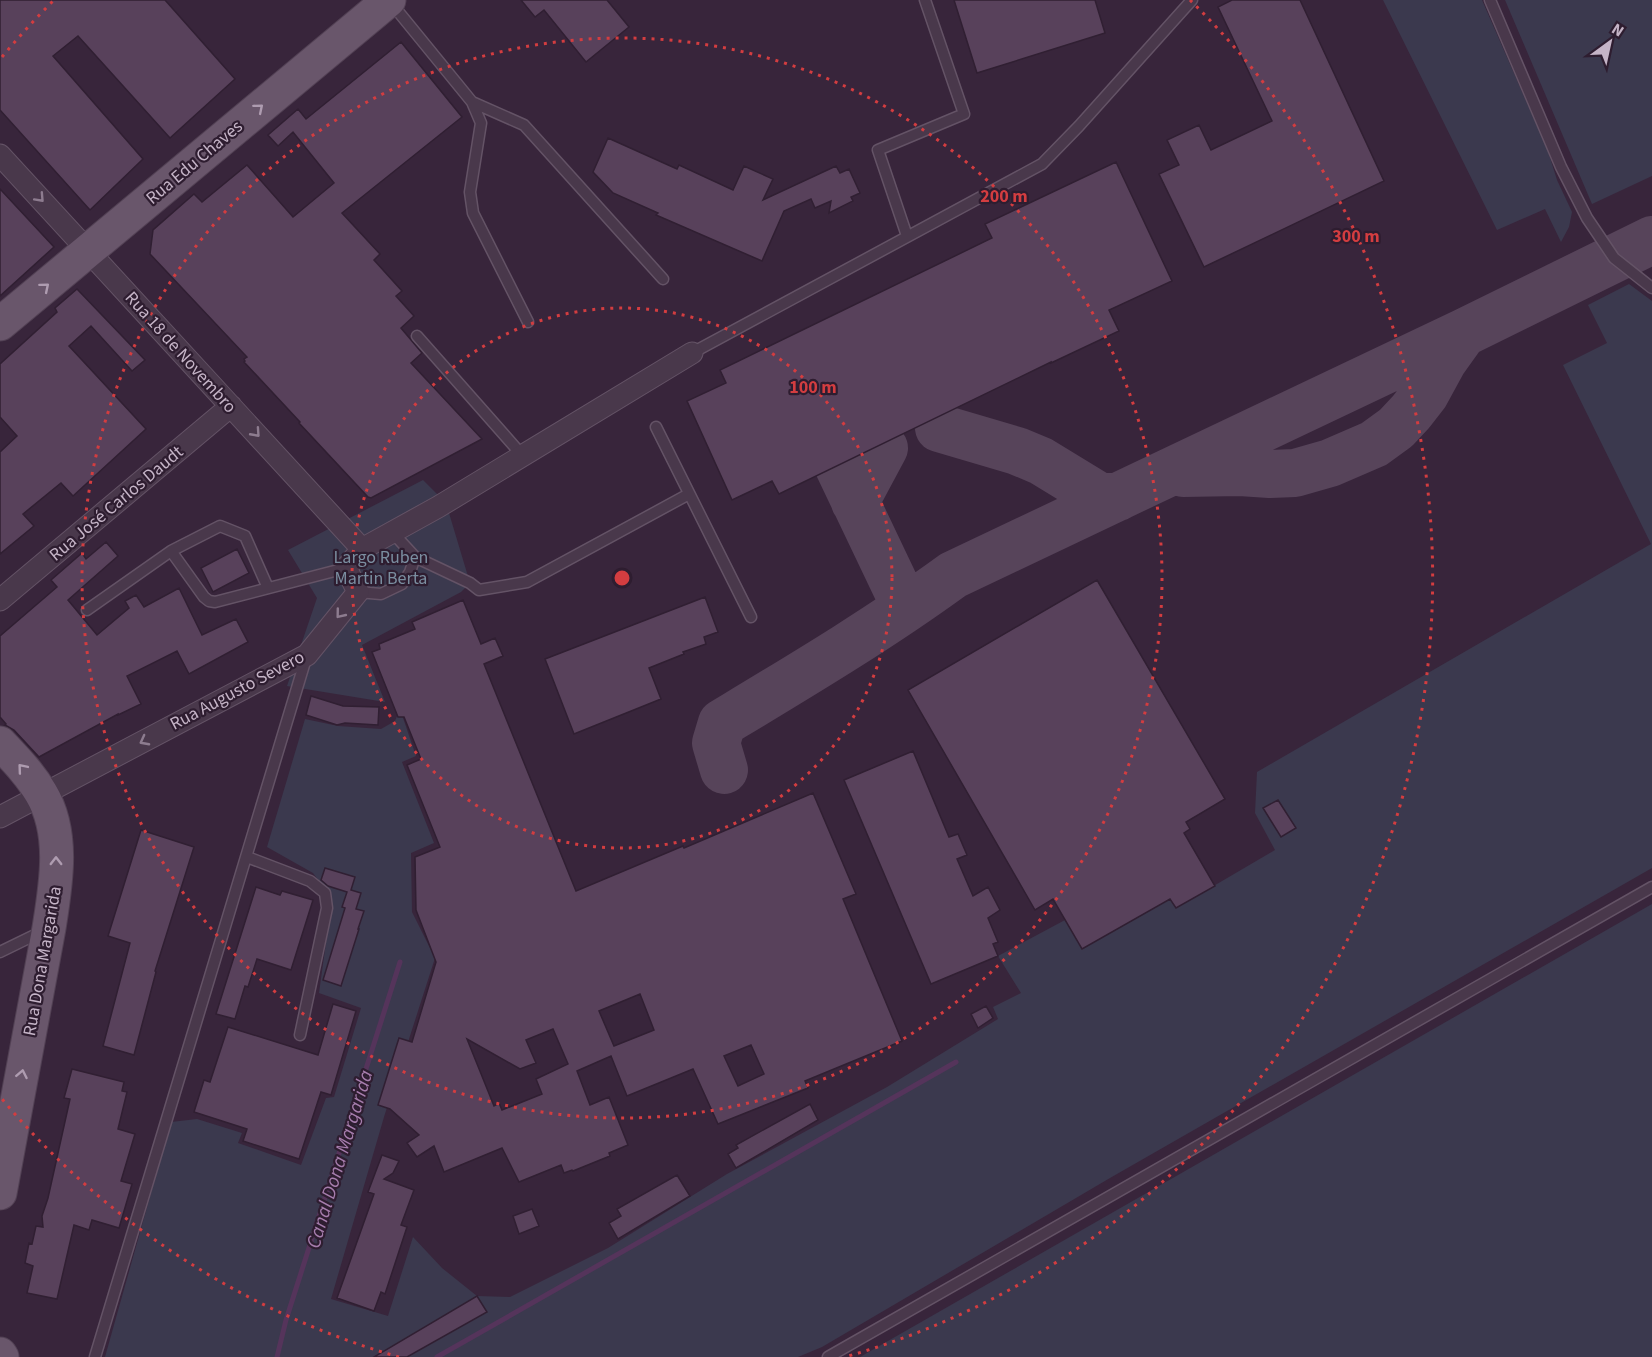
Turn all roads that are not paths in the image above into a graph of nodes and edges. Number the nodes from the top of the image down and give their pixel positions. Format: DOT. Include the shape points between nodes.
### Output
graph roads {
  1 [pos="389,0"];
  2 [pos="925,0"];
  3 [pos="1192,0"];
  4 [pos="1490,0"];
  5 [pos="472,102"];
  6 [pos="0,155"];
  7 [pos="907,236"];
  8 [pos="89,250"];
  9 [pos="663,279"];
  10 [pos="1652,288"];
  11 [pos="528,322"];
  12 [pos="0,324"];
  13 [pos="417,336"];
  14 [pos="692,354"];
  15 [pos="231,406"];
  16 [pos="657,427"];
  17 [pos="522,455"];
  18 [pos="689,494"];
  19 [pos="392,532"];
  20 [pos="362,549"];
  21 [pos="171,551"];
  22 [pos="416,557"];
  23 [pos="346,568"];
  24 [pos="268,588"];
  25 [pos="357,592"];
  26 [pos="0,600"];
  27 [pos="87,610"];
  28 [pos="751,617"];
  29 [pos="307,655"];
  30 [pos="0,743"];
  31 [pos="42,794"];
  32 [pos="0,817"];
  33 [pos="247,857"];
  34 [pos="1652,886"];
  35 [pos="49,928"];
  36 [pos="0,952"];
  37 [pos="300,1035"];
  38 [pos="0,1193"];
  39 [pos="95,1357"];
  40 [pos="828,1357"];
  1 -- 5 [label="lane"];
  8 -- 1 [label="main road, Rua Edu Chaves, one-way"];
  2 -- 7 [label="lane" via="964,114 878,150"];
  3 -- 7 [label="lane" via="1042,164"];
  4 -- 10 [label="lane" via="1561,167 1587,218 1614,258"];
  5 -- 9 [label="lane" via="524,125"];
  5 -- 11 [label="lane" via="481,123 470,192 472,213"];
  6 -- 8 [label="street, Rua 18 de Novembro, one-way"];
  7 -- 14 [label="lane"];
  12 -- 8 [label="main road, Rua Edu Chaves, one-way"];
  8 -- 15 [label="street, Rua 18 de Novembro"];
  13 -- 17 [label="lane"];
  14 -- 17 [label="street"];
  15 -- 20 [label="street, Rua 18 de Novembro, one-way"];
  15 -- 26 [label="street, Rua José Carlos Daudt"];
  16 -- 18 [label="lane"];
  17 -- 19 [label="street"];
  18 -- 22 [label="lane" via="527,582 479,590"];
  18 -- 28 [label="lane"];
  19 -- 20 [label="street"];
  19 -- 22 [label="lane"];
  20 -- 23 [label="street"];
  21 -- 24 [label="lane" via="209,601"];
  21 -- 24 [label="lane" via="220,526 245,536"];
  21 -- 27 [label="lane"];
  22 -- 25 [label="lane" via="402,584 381,594"];
  23 -- 24 [label="lane"];
  23 -- 25 [label="street"];
  25 -- 29 [label="street, Rua Augusto Severo, one-way"];
  29 -- 31 [label="street, Rua Augusto Severo, one-way"];
  29 -- 33 [label="lane"];
  31 -- 30 [label="main road, Rua Dona Margarida, one-way"];
  31 -- 32 [label="street, Rua Augusto Severo"];
  35 -- 31 [label="main road, Rua Dona Margarida, one-way" via="56,889 55,830"];
  33 -- 37 [label="lane" via="310,881 325,893 327,908"];
  33 -- 39 [label="lane"];
  34 -- 40 [label="lane"];
  35 -- 36 [label="lane"];
  38 -- 35 [label="main road, Rua Dona Margarida, one-way" via="11,1112"];
}
